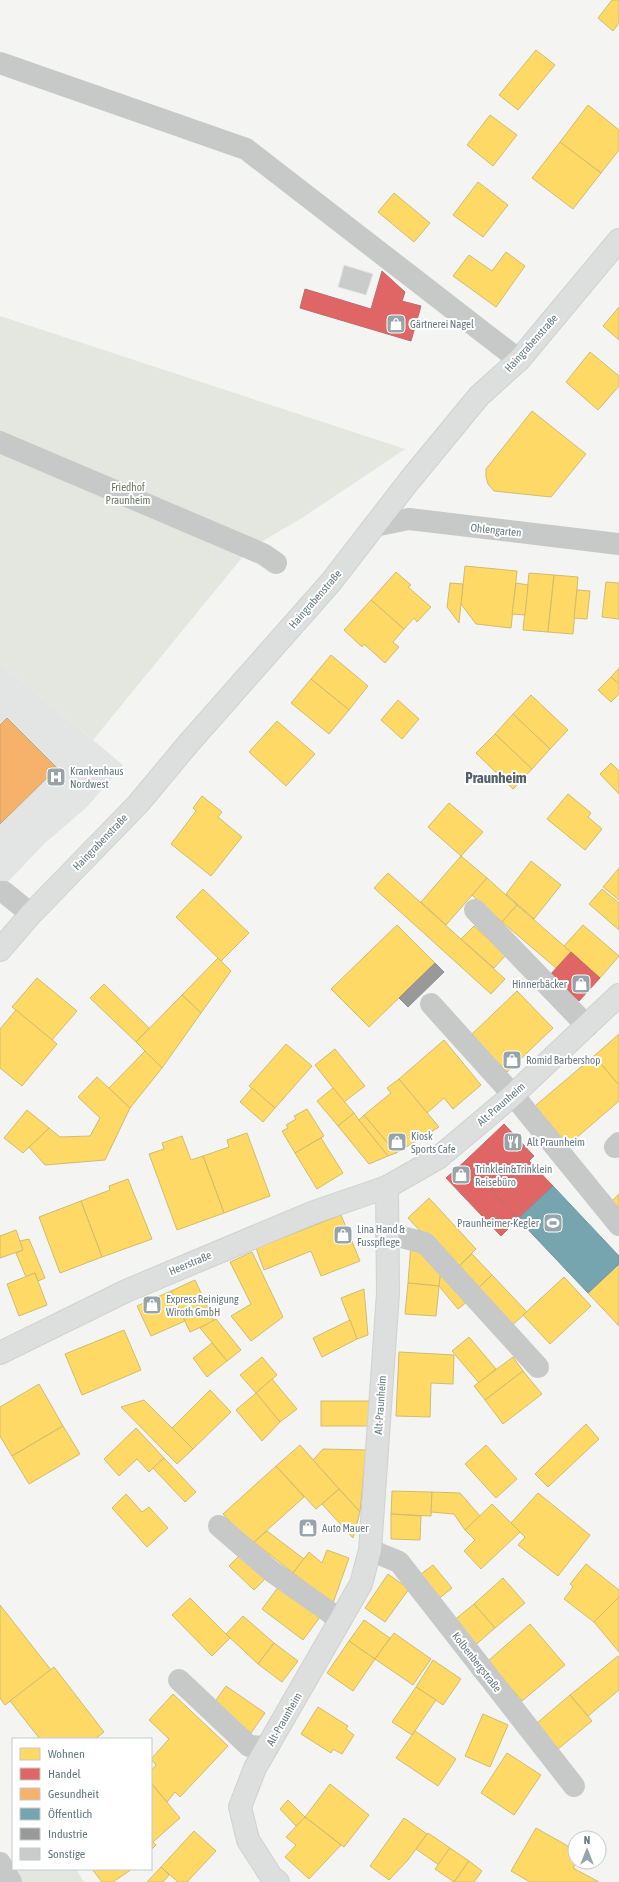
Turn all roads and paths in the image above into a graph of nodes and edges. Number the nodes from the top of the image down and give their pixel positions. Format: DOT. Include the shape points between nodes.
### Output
graph roads {
  1 [pos="0,63"];
  2 [pos="619,240"];
  3 [pos="519,360"];
  4 [pos="0,442"];
  5 [pos="374,526"];
  6 [pos="619,544"];
  7 [pos="276,563"];
  8 [pos="0,892"];
  9 [pos="475,910"];
  10 [pos="31,914"];
  11 [pos="0,950"];
  12 [pos="619,995"];
  13 [pos="431,1004"];
  14 [pos="587,1026"];
  15 [pos="513,1095"];
  16 [pos="387,1187"];
  17 [pos="619,1225"];
  18 [pos="386,1233"];
  19 [pos="0,1353"];
  20 [pos="538,1367"];
  21 [pos="219,1526"];
  22 [pos="370,1550"];
  23 [pos="340,1622"];
  24 [pos="179,1680"];
  25 [pos="268,1746"];
  26 [pos="574,1786"];
  27 [pos="0,1862"];
  28 [pos="11,1882"];
  29 [pos="278,1882"];
  1 -- 3 [label="street" via="246,149"];
  2 -- 3 [label="main road, Haingrabenstraße"];
  3 -- 5 [label="main road, Haingrabenstraße" via="479,396"];
  4 -- 7 [label="street" via="263,554"];
  5 -- 6 [label="street, Ohlengarten" via="409,519"];
  5 -- 10 [label="main road, Haingrabenstraße" via="331,582 138,804"];
  8 -- 10 [label="street" via="4,892"];
  9 -- 14 [label="street"];
  10 -- 11 [label="main road, Haingrabenstraße"];
  12 -- 14 [label="main road, Alt-Praunheim"];
  13 -- 15 [label="street"];
  14 -- 15 [label="main road, Alt-Praunheim"];
  15 -- 16 [label="main road, Alt-Praunheim" via="438,1158"];
  15 -- 17 [label="street"];
  16 -- 18 [label="main road, Alt-Praunheim"];
  16 -- 19 [label="main road, Heerstraße" via="314,1212 126,1291"];
  18 -- 20 [label="street" via="425,1243"];
  18 -- 22 [label="main road, Alt-Praunheim" via="388,1293"];
  21 -- 23 [label="street" via="272,1571"];
  22 -- 23 [label="main road, Alt-Praunheim" via="361,1584"];
  22 -- 26 [label="street, Kolbenbergstraße" via="398,1562"];
  23 -- 25 [label="main road, Alt-Praunheim"];
  24 -- 25 [label="street" via="249,1746"];
  25 -- 29 [label="main road, Alt-Praunheim" via="255,1768 240,1807 248,1840"];
  27 -- 28 [label="street"];
}
